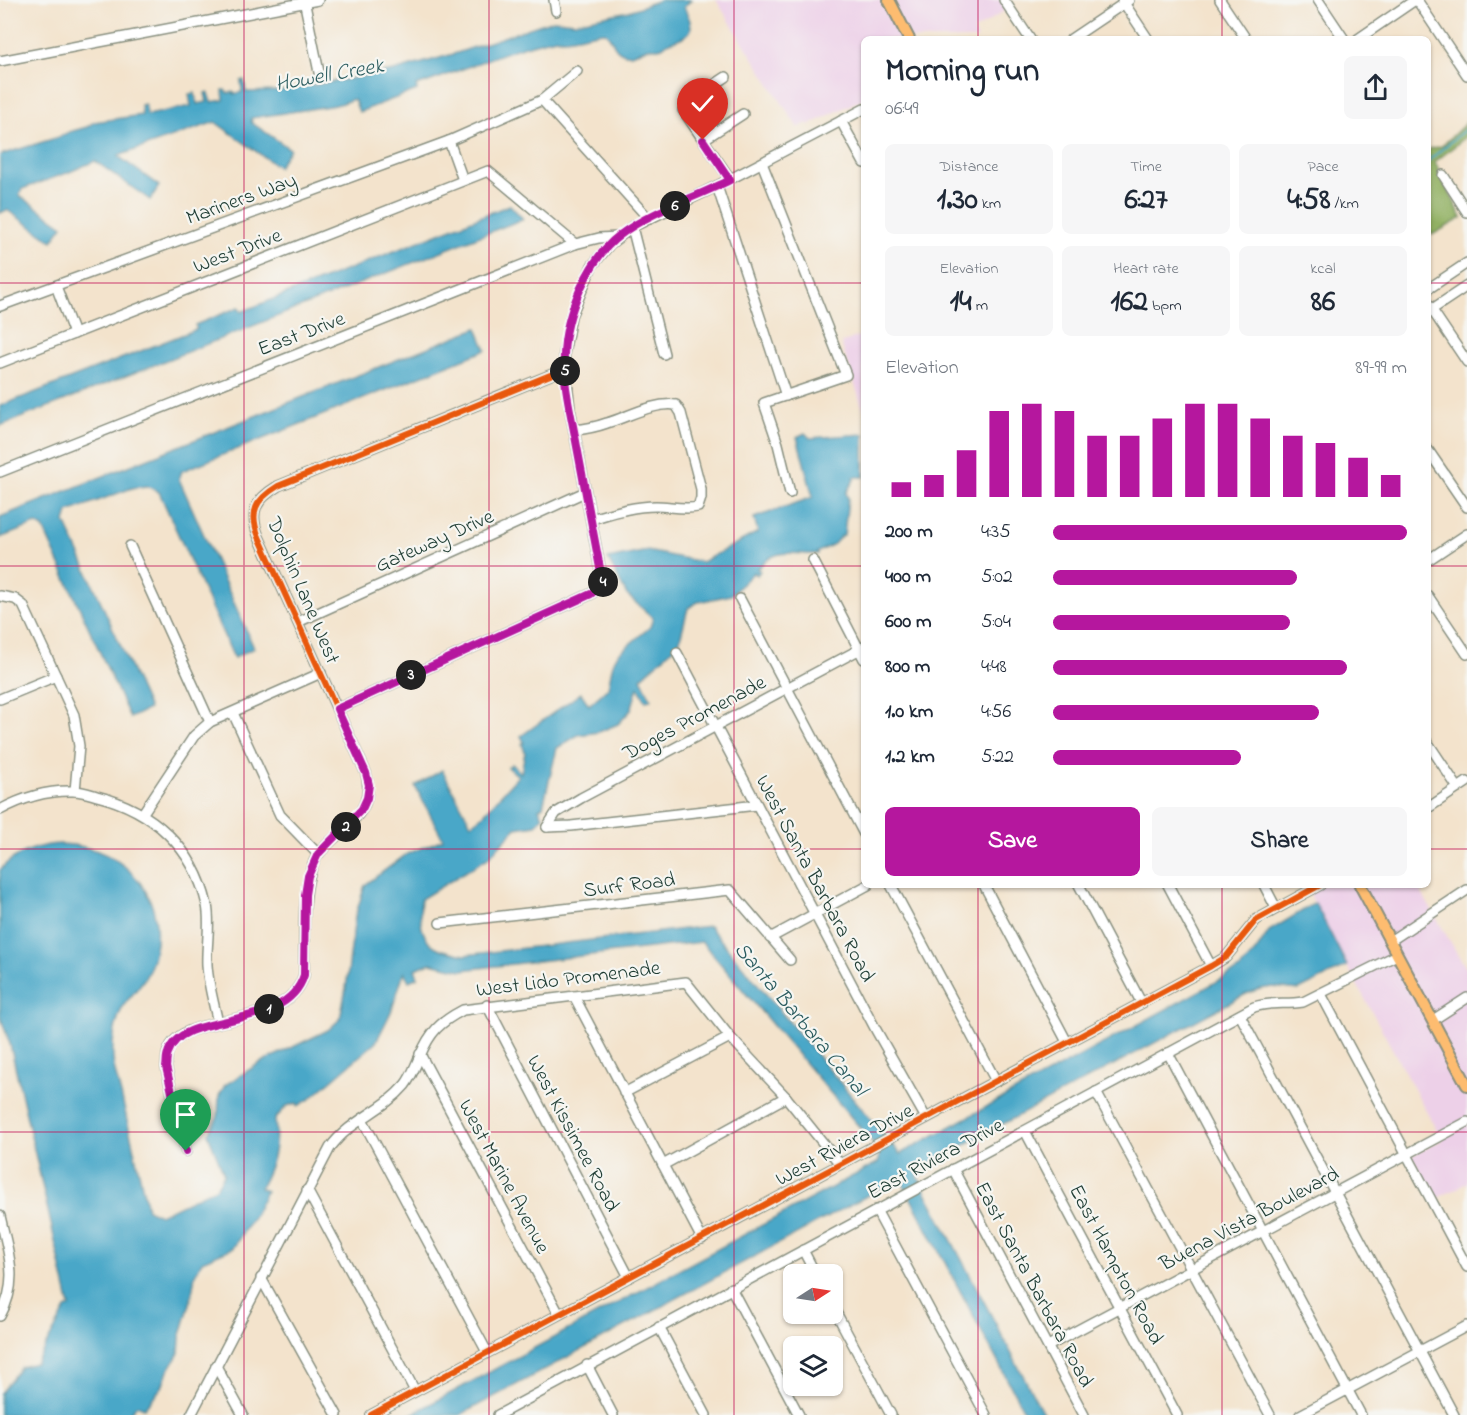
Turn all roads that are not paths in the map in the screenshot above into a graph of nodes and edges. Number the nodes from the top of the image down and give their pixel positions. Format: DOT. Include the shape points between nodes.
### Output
graph roads {
  1 [pos="318,0"];
  2 [pos="554,0"];
  3 [pos="889,0"];
  4 [pos="1004,0"];
  5 [pos="1220,0"];
  6 [pos="1318,0"];
  7 [pos="1416,0"];
  8 [pos="305,1"];
  9 [pos="1125,1"];
  10 [pos="556,11"];
  11 [pos="907,36"];
  12 [pos="1028,36"];
  13 [pos="1075,36"];
  14 [pos="1146,36"];
  15 [pos="1244,36"];
  16 [pos="1342,36"];
  17 [pos="1362,36"];
  18 [pos="0,61"];
  19 [pos="577,71"];
  20 [pos="1467,75"];
  21 [pos="320,77"];
  22 [pos="726,77"];
  23 [pos="542,100"];
  24 [pos="861,111"];
  25 [pos="743,114"];
  26 [pos="841,121"];
  27 [pos="703,140"];
  28 [pos="448,141"];
  29 [pos="861,158"];
  30 [pos="762,163"];
  31 [pos="1443,175"];
  32 [pos="463,180"];
  33 [pos="730,180"];
  34 [pos="717,186"];
  35 [pos="1467,212"];
  36 [pos="648,219"];
  37 [pos="632,227"];
  38 [pos="618,237"];
  39 [pos="586,241"];
  40 [pos="574,244"];
  41 [pos="597,258"];
  42 [pos="1467,263"];
  43 [pos="56,286"];
  44 [pos="1467,286"];
  45 [pos="1431,287"];
  46 [pos="0,306"];
  47 [pos="1431,307"];
  48 [pos="1431,311"];
  49 [pos="74,334"];
  50 [pos="664,354"];
  51 [pos="1467,362"];
  52 [pos="0,363"];
  53 [pos="565,369"];
  54 [pos="786,396"];
  55 [pos="574,430"];
  56 [pos="1431,454"];
  57 [pos="0,472"];
  58 [pos="585,492"];
  59 [pos="790,493"];
  60 [pos="1467,507"];
  61 [pos="591,519"];
  62 [pos="1467,534"];
  63 [pos="129,546"];
  64 [pos="1431,558"];
  65 [pos="813,560"];
  66 [pos="0,596"];
  67 [pos="740,599"];
  68 [pos="1431,600"];
  69 [pos="298,622"];
  70 [pos="861,648"];
  71 [pos="677,653"];
  72 [pos="1467,654"];
  73 [pos="321,673"];
  74 [pos="56,676"];
  75 [pos="787,688"];
  76 [pos="0,699"];
  77 [pos="337,709"];
  78 [pos="233,712"];
  79 [pos="210,722"];
  80 [pos="716,727"];
  81 [pos="1431,748"];
  82 [pos="1467,782"];
  83 [pos="1458,788"];
  84 [pos="75,791"];
  85 [pos="757,805"];
  86 [pos="1431,806"];
  87 [pos="0,810"];
  88 [pos="143,813"];
  89 [pos="861,828"];
  90 [pos="318,854"];
  91 [pos="863,888"];
  92 [pos="893,888"];
  93 [pos="986,888"];
  94 [pos="1081,888"];
  95 [pos="1170,888"];
  96 [pos="1266,888"];
  97 [pos="1314,888"];
  98 [pos="1362,888"];
  99 [pos="1467,890"];
  100 [pos="1276,908"];
  101 [pos="815,914"];
  102 [pos="440,923"];
  103 [pos="770,938"];
  104 [pos="1390,941"];
  105 [pos="1397,955"];
  106 [pos="790,960"];
  107 [pos="1211,966"];
  108 [pos="1322,994"];
  109 [pos="574,996"];
  110 [pos="1467,998"];
  111 [pos="1141,1002"];
  112 [pos="487,1005"];
  113 [pos="1240,1015"];
  114 [pos="1433,1020"];
  115 [pos="218,1023"];
  116 [pos="730,1037"];
  117 [pos="1067,1042"];
  118 [pos="1168,1053"];
  119 [pos="420,1054"];
  120 [pos="996,1081"];
  121 [pos="1467,1085"];
  122 [pos="624,1092"];
  123 [pos="1096,1092"];
  124 [pos="786,1097"];
  125 [pos="926,1118"];
  126 [pos="362,1119"];
  127 [pos="1467,1122"];
  128 [pos="1024,1131"];
  129 [pos="186,1151"];
  130 [pos="1407,1154"];
  131 [pos="840,1164"];
  132 [pos="663,1165"];
  133 [pos="953,1169"];
  134 [pos="307,1190"];
  135 [pos="1335,1192"];
  136 [pos="876,1210"];
  137 [pos="0,1216"];
  138 [pos="1263,1231"];
  139 [pos="702,1239"];
  140 [pos="803,1250"];
  141 [pos="810,1264"];
  142 [pos="1467,1267"];
  143 [pos="1192,1269"];
  144 [pos="629,1277"];
  145 [pos="261,1278"];
  146 [pos="731,1288"];
  147 [pos="1120,1308"];
  148 [pos="559,1314"];
  149 [pos="0,1316"];
  150 [pos="842,1324"];
  151 [pos="1467,1326"];
  152 [pos="659,1327"];
  153 [pos="1048,1346"];
  154 [pos="487,1352"];
  155 [pos="1420,1352"];
  156 [pos="587,1365"];
  157 [pos="216,1366"];
  158 [pos="1348,1390"];
  159 [pos="415,1391"];
  160 [pos="515,1406"];
  161 [pos="190,1415"];
  162 [pos="243,1415"];
  163 [pos="337,1415"];
  164 [pos="371,1415"];
  165 [pos="498,1415"];
  166 [pos="520,1415"];
  167 [pos="613,1415"];
  168 [pos="706,1415"];
  169 [pos="799,1415"];
  170 [pos="891,1415"];
  171 [pos="986,1415"];
  172 [pos="1084,1415"];
  173 [pos="1177,1415"];
  174 [pos="1270,1415"];
  175 [pos="1300,1415"];
  176 [pos="1361,1415"];
  177 [pos="1454,1415"];
  1 -- 8 [label="street"];
  2 -- 10 [label="street"];
  3 -- 11 [label="main road"];
  4 -- 12 [label="street"];
  5 -- 15 [label="street"];
  6 -- 16 [label="street"];
  7 -- 17 [label="street"];
  7 -- 20 [label="street"];
  8 -- 18 [label="street"];
  8 -- 21 [label="street"];
  9 -- 13 [label="street"];
  9 -- 14 [label="street"];
  19 -- 23 [label="street, Mariners Way"];
  22 -- 27 [label="street" via="685,104 683,110"];
  23 -- 28 [label="street, Mariners Way"];
  23 -- 36 [label="street"];
  24 -- 26 [label="street"];
  25 -- 27 [label="street"];
  26 -- 29 [label="street"];
  26 -- 30 [label="street"];
  27 -- 33 [label="street"];
  28 -- 32 [label="street"];
  28 -- 43 [label="street, Mariners Way"];
  30 -- 33 [label="street"];
  30 -- 54 [label="street" via="846,375"];
  31 -- 35 [label="street"];
  32 -- 40 [label="street, West Drive" via="488,171"];
  32 -- 49 [label="street, West Drive"];
  33 -- 34 [label="street"];
  34 -- 36 [label="street"];
  34 -- 54 [label="street"];
  36 -- 37 [label="street"];
  37 -- 38 [label="street"];
  37 -- 50 [label="street"];
  38 -- 39 [label="street, East Drive"];
  38 -- 41 [label="street"];
  39 -- 40 [label="street, East Drive"];
  39 -- 41 [label="street"];
  40 -- 57 [label="street, East Drive"];
  41 -- 53 [label="street" via="571,316"];
  42 -- 45 [label="street"];
  43 -- 46 [label="street, Mariners Way"];
  43 -- 49 [label="street"];
  44 -- 47 [label="street"];
  48 -- 51 [label="street"];
  49 -- 52 [label="street, West Drive"];
  53 -- 55 [label="street"];
  53 -- 69 [label="street, Dolphin Lane West" via="278,486 258,501 254,524"];
  54 -- 59 [label="street" via="764,403"];
  55 -- 58 [label="street"];
  55 -- 61 [label="street" via="606,424 658,406 675,405 681,413 701,489 698,507 638,507"];
  56 -- 60 [label="street"];
  58 -- 61 [label="street"];
  58 -- 69 [label="street, Gateway Drive"];
  61 -- 77 [label="street" via="603,584 591,594"];
  62 -- 64 [label="street"];
  63 -- 79 [label="street"];
  65 -- 70 [label="street"];
  66 -- 74 [label="street" via="22,605"];
  67 -- 75 [label="street"];
  68 -- 72 [label="street"];
  69 -- 73 [label="street, Dolphin Lane West"];
  70 -- 75 [label="street, Doges Promenade"];
  71 -- 80 [label="street, West Santa Barbara Road"];
  73 -- 77 [label="street, Dolphin Lane West"];
  73 -- 78 [label="street"];
  74 -- 76 [label="street"];
  74 -- 84 [label="street" via="78,733"];
  75 -- 80 [label="street, Doges Promenade"];
  75 -- 89 [label="street"];
  77 -- 90 [label="street, Dolphin Lane West" via="369,785 362,809"];
  78 -- 79 [label="street"];
  78 -- 90 [label="street" via="280,815"];
  79 -- 88 [label="street" via="194,736"];
  80 -- 85 [label="street, West Santa Barbara Road"];
  80 -- 85 [label="street, Doges Promenade" via="569,805 556,813 547,827"];
  81 -- 83 [label="street"];
  82 -- 83 [label="street"];
  83 -- 86 [label="street"];
  84 -- 87 [label="street" via="30,797"];
  84 -- 88 [label="street" via="117,801"];
  85 -- 101 [label="street, West Santa Barbara Road"];
  88 -- 115 [label="street" via="178,846 200,884 207,906 207,964"];
  90 -- 115 [label="street" via="305,895 301,986 285,1002"];
  91 -- 101 [label="street"];
  92 -- 120 [label="street"];
  93 -- 117 [label="street"];
  94 -- 111 [label="street"];
  95 -- 107 [label="street"];
  96 -- 100 [label="street"];
  97 -- 100 [label="street, West Riviera Drive"];
  98 -- 104 [label="main road"];
  99 -- 104 [label="street"];
  100 -- 107 [label="street, West Riviera Drive" via="1256,920 1226,957"];
  101 -- 103 [label="street"];
  101 -- 125 [label="street, West Santa Barbara Road"];
  102 -- 103 [label="street, Surf Road" via="730,890"];
  103 -- 106 [label="street, Surf Road"];
  104 -- 105 [label="main road"];
  105 -- 108 [label="street, East Riviera Drive"];
  105 -- 114 [label="main road"];
  107 -- 111 [label="street, West Riviera Drive"];
  108 -- 113 [label="street, East Riviera Drive" via="1291,1004 1266,1003"];
  108 -- 130 [label="street"];
  109 -- 112 [label="street, West Lido Promenade"];
  109 -- 116 [label="street, West Lido Promenade" via="686,982"];
  109 -- 122 [label="street"];
  110 -- 114 [label="street"];
  111 -- 117 [label="street, West Riviera Drive"];
  112 -- 119 [label="street, West Lido Promenade" via="463,1010 437,1025"];
  112 -- 144 [label="street, West Kissimee Road"];
  113 -- 118 [label="street, East Riviera Drive"];
  113 -- 135 [label="street"];
  114 -- 121 [label="main road"];
  115 -- 129 [label="street" via="181,1035 168,1052 166,1067"];
  116 -- 122 [label="street"];
  116 -- 124 [label="street, West Lido Promenade"];
  117 -- 120 [label="street, West Riviera Drive"];
  118 -- 123 [label="street, East Riviera Drive"];
  118 -- 138 [label="street"];
  119 -- 126 [label="street, West Lido Promenade" via="406,1084"];
  119 -- 148 [label="street, West Marine Avenue"];
  120 -- 125 [label="street, West Riviera Drive"];
  122 -- 132 [label="street"];
  123 -- 128 [label="street, East Riviera Drive"];
  123 -- 143 [label="street"];
  124 -- 131 [label="street, West Lido Promenade"];
  124 -- 132 [label="street"];
  125 -- 131 [label="street, West Riviera Drive"];
  126 -- 134 [label="street, West Lido Promenade" via="339,1136"];
  126 -- 154 [label="street"];
  127 -- 130 [label="street, Buena Vista Boulevard"];
  128 -- 133 [label="street, East Riviera Drive"];
  128 -- 147 [label="street, East Hampton Road"];
  130 -- 135 [label="street, Buena Vista Boulevard"];
  130 -- 142 [label="street"];
  131 -- 139 [label="street, West Riviera Drive"];
  132 -- 139 [label="street"];
  133 -- 136 [label="street, East Riviera Drive"];
  133 -- 153 [label="street, East Santa Barbara Road"];
  134 -- 145 [label="street, West Lido Promenade"];
  134 -- 159 [label="street"];
  135 -- 138 [label="street, Buena Vista Boulevard"];
  135 -- 155 [label="street"];
  136 -- 140 [label="street, East Riviera Drive"];
  136 -- 171 [label="street"];
  137 -- 149 [label="street" via="12,1271 12,1288"];
  138 -- 143 [label="street, Buena Vista Boulevard"];
  138 -- 158 [label="street"];
  139 -- 144 [label="street, West Riviera Drive"];
  140 -- 141 [label="street"];
  140 -- 146 [label="street, East Riviera Drive"];
  143 -- 147 [label="street, Buena Vista Boulevard"];
  143 -- 174 [label="street"];
  144 -- 148 [label="street, West Riviera Drive"];
  145 -- 157 [label="street, West Lido Promenade"];
  145 -- 163 [label="street"];
  146 -- 152 [label="street, East Riviera Drive"];
  146 -- 169 [label="street"];
  147 -- 153 [label="street, Buena Vista Boulevard"];
  147 -- 173 [label="street, East Hampton Road"];
  148 -- 154 [label="street, West Riviera Drive"];
  150 -- 170 [label="street"];
  151 -- 155 [label="street"];
  152 -- 156 [label="street, East Riviera Drive"];
  152 -- 168 [label="street"];
  153 -- 172 [label="street, East Santa Barbara Road"];
  154 -- 159 [label="street, West Riviera Drive"];
  155 -- 158 [label="street"];
  155 -- 177 [label="street"];
  156 -- 160 [label="street, East Riviera Drive"];
  156 -- 167 [label="street"];
  157 -- 161 [label="street, West Lido Promenade"];
  157 -- 162 [label="street"];
  158 -- 175 [label="street"];
  158 -- 176 [label="street"];
  159 -- 164 [label="street, West Riviera Drive"];
  160 -- 165 [label="street, East Riviera Drive"];
  160 -- 166 [label="street"];
}
